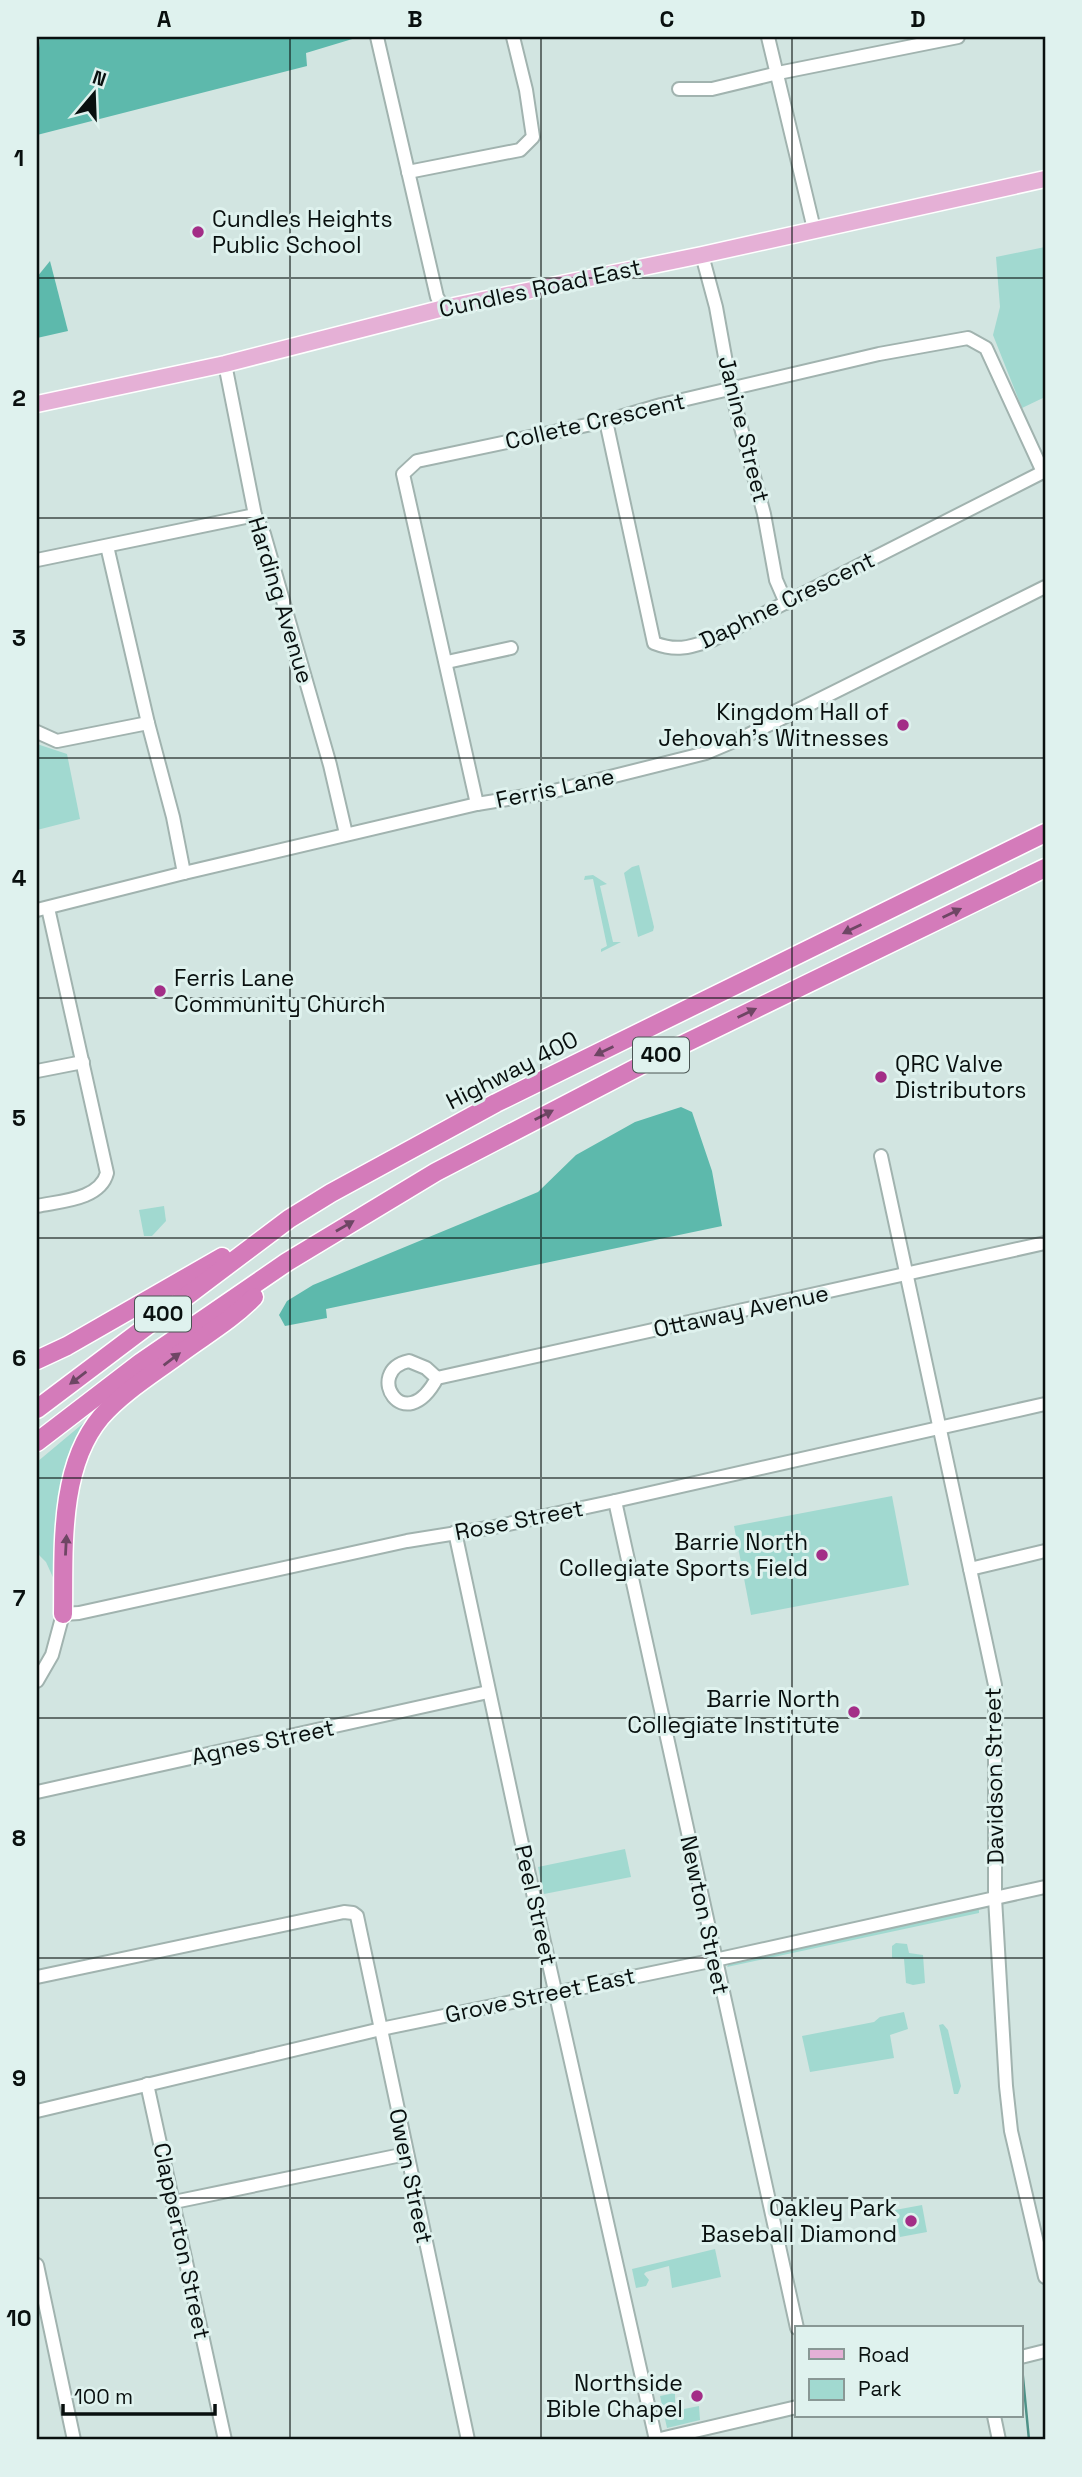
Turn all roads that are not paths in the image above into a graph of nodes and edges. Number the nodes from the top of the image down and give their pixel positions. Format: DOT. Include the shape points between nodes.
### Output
graph roads {
  1 [pos="377,37"];
  2 [pos="513,37"];
  3 [pos="768,37"];
  4 [pos="958,37"];
  5 [pos="778,73"];
  6 [pos="679,89"];
  7 [pos="408,172"];
  8 [pos="1045,179"];
  9 [pos="814,229"];
  10 [pos="702,255"];
  11 [pos="444,308"];
  12 [pos="225,364"];
  13 [pos="731,390"];
  14 [pos="37,404"];
  15 [pos="606,421"];
  16 [pos="1044,471"];
  17 [pos="255,515"];
  18 [pos="107,546"];
  19 [pos="37,559"];
  20 [pos="1045,587"];
  21 [pos="786,603"];
  22 [pos="511,648"];
  23 [pos="447,663"];
  24 [pos="148,723"];
  25 [pos="37,732"];
  26 [pos="477,804"];
  27 [pos="1045,833"];
  28 [pos="346,834"];
  29 [pos="1045,868"];
  30 [pos="184,873"];
  31 [pos="42,909"];
  32 [pos="83,1062"];
  33 [pos="37,1071"];
  34 [pos="881,1156"];
  35 [pos="37,1206"];
  36 [pos="289,1219"];
  37 [pos="1045,1243"];
  38 [pos="287,1262"];
  39 [pos="907,1275"];
  40 [pos="37,1360"];
  41 [pos="437,1378"];
  42 [pos="1045,1404"];
  43 [pos="37,1409"];
  44 [pos="939,1429"];
  45 [pos="37,1442"];
  46 [pos="615,1501"];
  47 [pos="455,1532"];
  48 [pos="1045,1551"];
  49 [pos="970,1569"];
  50 [pos="63,1614"];
  51 [pos="37,1681"];
  52 [pos="488,1692"];
  53 [pos="37,1791"];
  54 [pos="1045,1887"];
  55 [pos="995,1898"];
  56 [pos="715,1960"];
  57 [pos="37,1977"];
  58 [pos="556,1992"];
  59 [pos="381,2029"];
  60 [pos="147,2084"];
  61 [pos="37,2110"];
  62 [pos="406,2154"];
  63 [pos="174,2202"];
  64 [pos="1039,2216"];
  65 [pos="37,2265"];
  66 [pos="1045,2277"];
  67 [pos="797,2326"];
  68 [pos="1045,2351"];
  69 [pos="1023,2356"];
  70 [pos="795,2407"];
  71 [pos="994,2418"];
  72 [pos="74,2440"];
  73 [pos="225,2440"];
  74 [pos="468,2440"];
  75 [pos="656,2440"];
  76 [pos="999,2440"];
  1 -- 7 [label="street"];
  2 -- 7 [label="street" via="533,137 520,150"];
  3 -- 5 [label="street"];
  4 -- 5 [label="street"];
  5 -- 6 [label="street" via="712,89"];
  5 -- 9 [label="street"];
  7 -- 11 [label="street" via="437,297"];
  8 -- 9 [label="main road, Cundles Road East"];
  9 -- 10 [label="main road, Cundles Road East"];
  10 -- 11 [label="main road, Cundles Road East"];
  10 -- 13 [label="street, Janine Street"];
  11 -- 12 [label="main road, Cundles Road East"];
  12 -- 14 [label="main road, Cundles Road East"];
  12 -- 17 [label="street, Harding Avenue"];
  13 -- 15 [label="street, Collete Crescent"];
  13 -- 16 [label="street, Collete Crescent" via="968,338 986,348"];
  13 -- 21 [label="street, Janine Street" via="765,514 776,580"];
  15 -- 21 [label="street, Daphne Crescent" via="654,643 670,649 712,640"];
  15 -- 23 [label="street, Collete Crescent" via="417,461 403,474"];
  16 -- 21 [label="street, Daphne Crescent"];
  17 -- 18 [label="street"];
  17 -- 28 [label="street, Harding Avenue" via="330,765"];
  18 -- 19 [label="street"];
  18 -- 24 [label="street"];
  20 -- 26 [label="street, Ferris Lane" via="706,753 550,792"];
  22 -- 23 [label="street"];
  23 -- 26 [label="street, Collete Crescent"];
  24 -- 25 [label="street" via="57,741"];
  24 -- 30 [label="street"];
  26 -- 28 [label="street, Ferris Lane"];
  27 -- 36 [label="highway, Highway 400 / 400, one-way" via="496,1103"];
  28 -- 30 [label="street, Ferris Lane"];
  38 -- 29 [label="highway, 400, one-way" via="510,1133"];
  30 -- 31 [label="street, Ferris Lane"];
  31 -- 32 [label="street"];
  32 -- 33 [label="street"];
  32 -- 35 [label="street" via="106,1166 105,1180 89,1194"];
  34 -- 39 [label="street, Davidson Street"];
  36 -- 40 [label="highway"];
  36 -- 43 [label="highway, Highway 400 / 400, one-way"];
  37 -- 39 [label="street, Ottaway Avenue"];
  38 -- 45 [label="highway, 400" via="140,1363"];
  50 -- 38 [label="highway, one-way" via="68,1502 77,1462 93,1428 137,1386 250,1301"];
  39 -- 41 [label="street, Ottaway Avenue"];
  39 -- 44 [label="street, Davidson Street"];
  42 -- 44 [label="street, Rose Street"];
  44 -- 46 [label="street, Rose Street"];
  44 -- 49 [label="street, Davidson Street"];
  46 -- 47 [label="street, Rose Street"];
  46 -- 56 [label="street, Newton Street"];
  47 -- 50 [label="street, Rose Street"];
  47 -- 52 [label="street, Peel Street"];
  48 -- 49 [label="street"];
  49 -- 55 [label="street, Davidson Street" via="995,1685"];
  50 -- 51 [label="street" via="52,1655"];
  52 -- 53 [label="street, Agnes Street"];
  52 -- 58 [label="street, Peel Street"];
  54 -- 55 [label="street, Grove Street East"];
  55 -- 56 [label="street, Grove Street East"];
  55 -- 64 [label="street, Davidson Street" via="1009,2119"];
  56 -- 58 [label="street, Grove Street East"];
  56 -- 67 [label="street, Newton Street"];
  57 -- 59 [label="street, Owen Street" via="353,1913"];
  58 -- 59 [label="street, Grove Street East"];
  58 -- 75 [label="street, Peel Street"];
  59 -- 60 [label="street, Grove Street East"];
  59 -- 62 [label="street, Owen Street"];
  60 -- 61 [label="street, Grove Street East"];
  60 -- 63 [label="street, Clapperton Street"];
  62 -- 63 [label="street"];
  62 -- 74 [label="street, Owen Street"];
  63 -- 73 [label="street, Clapperton Street"];
  64 -- 66 [label="street, Davidson Street"];
  65 -- 72 [label="street"];
  68 -- 69 [label="street"];
  70 -- 75 [label="street"];
  71 -- 76 [label="street"];
}
